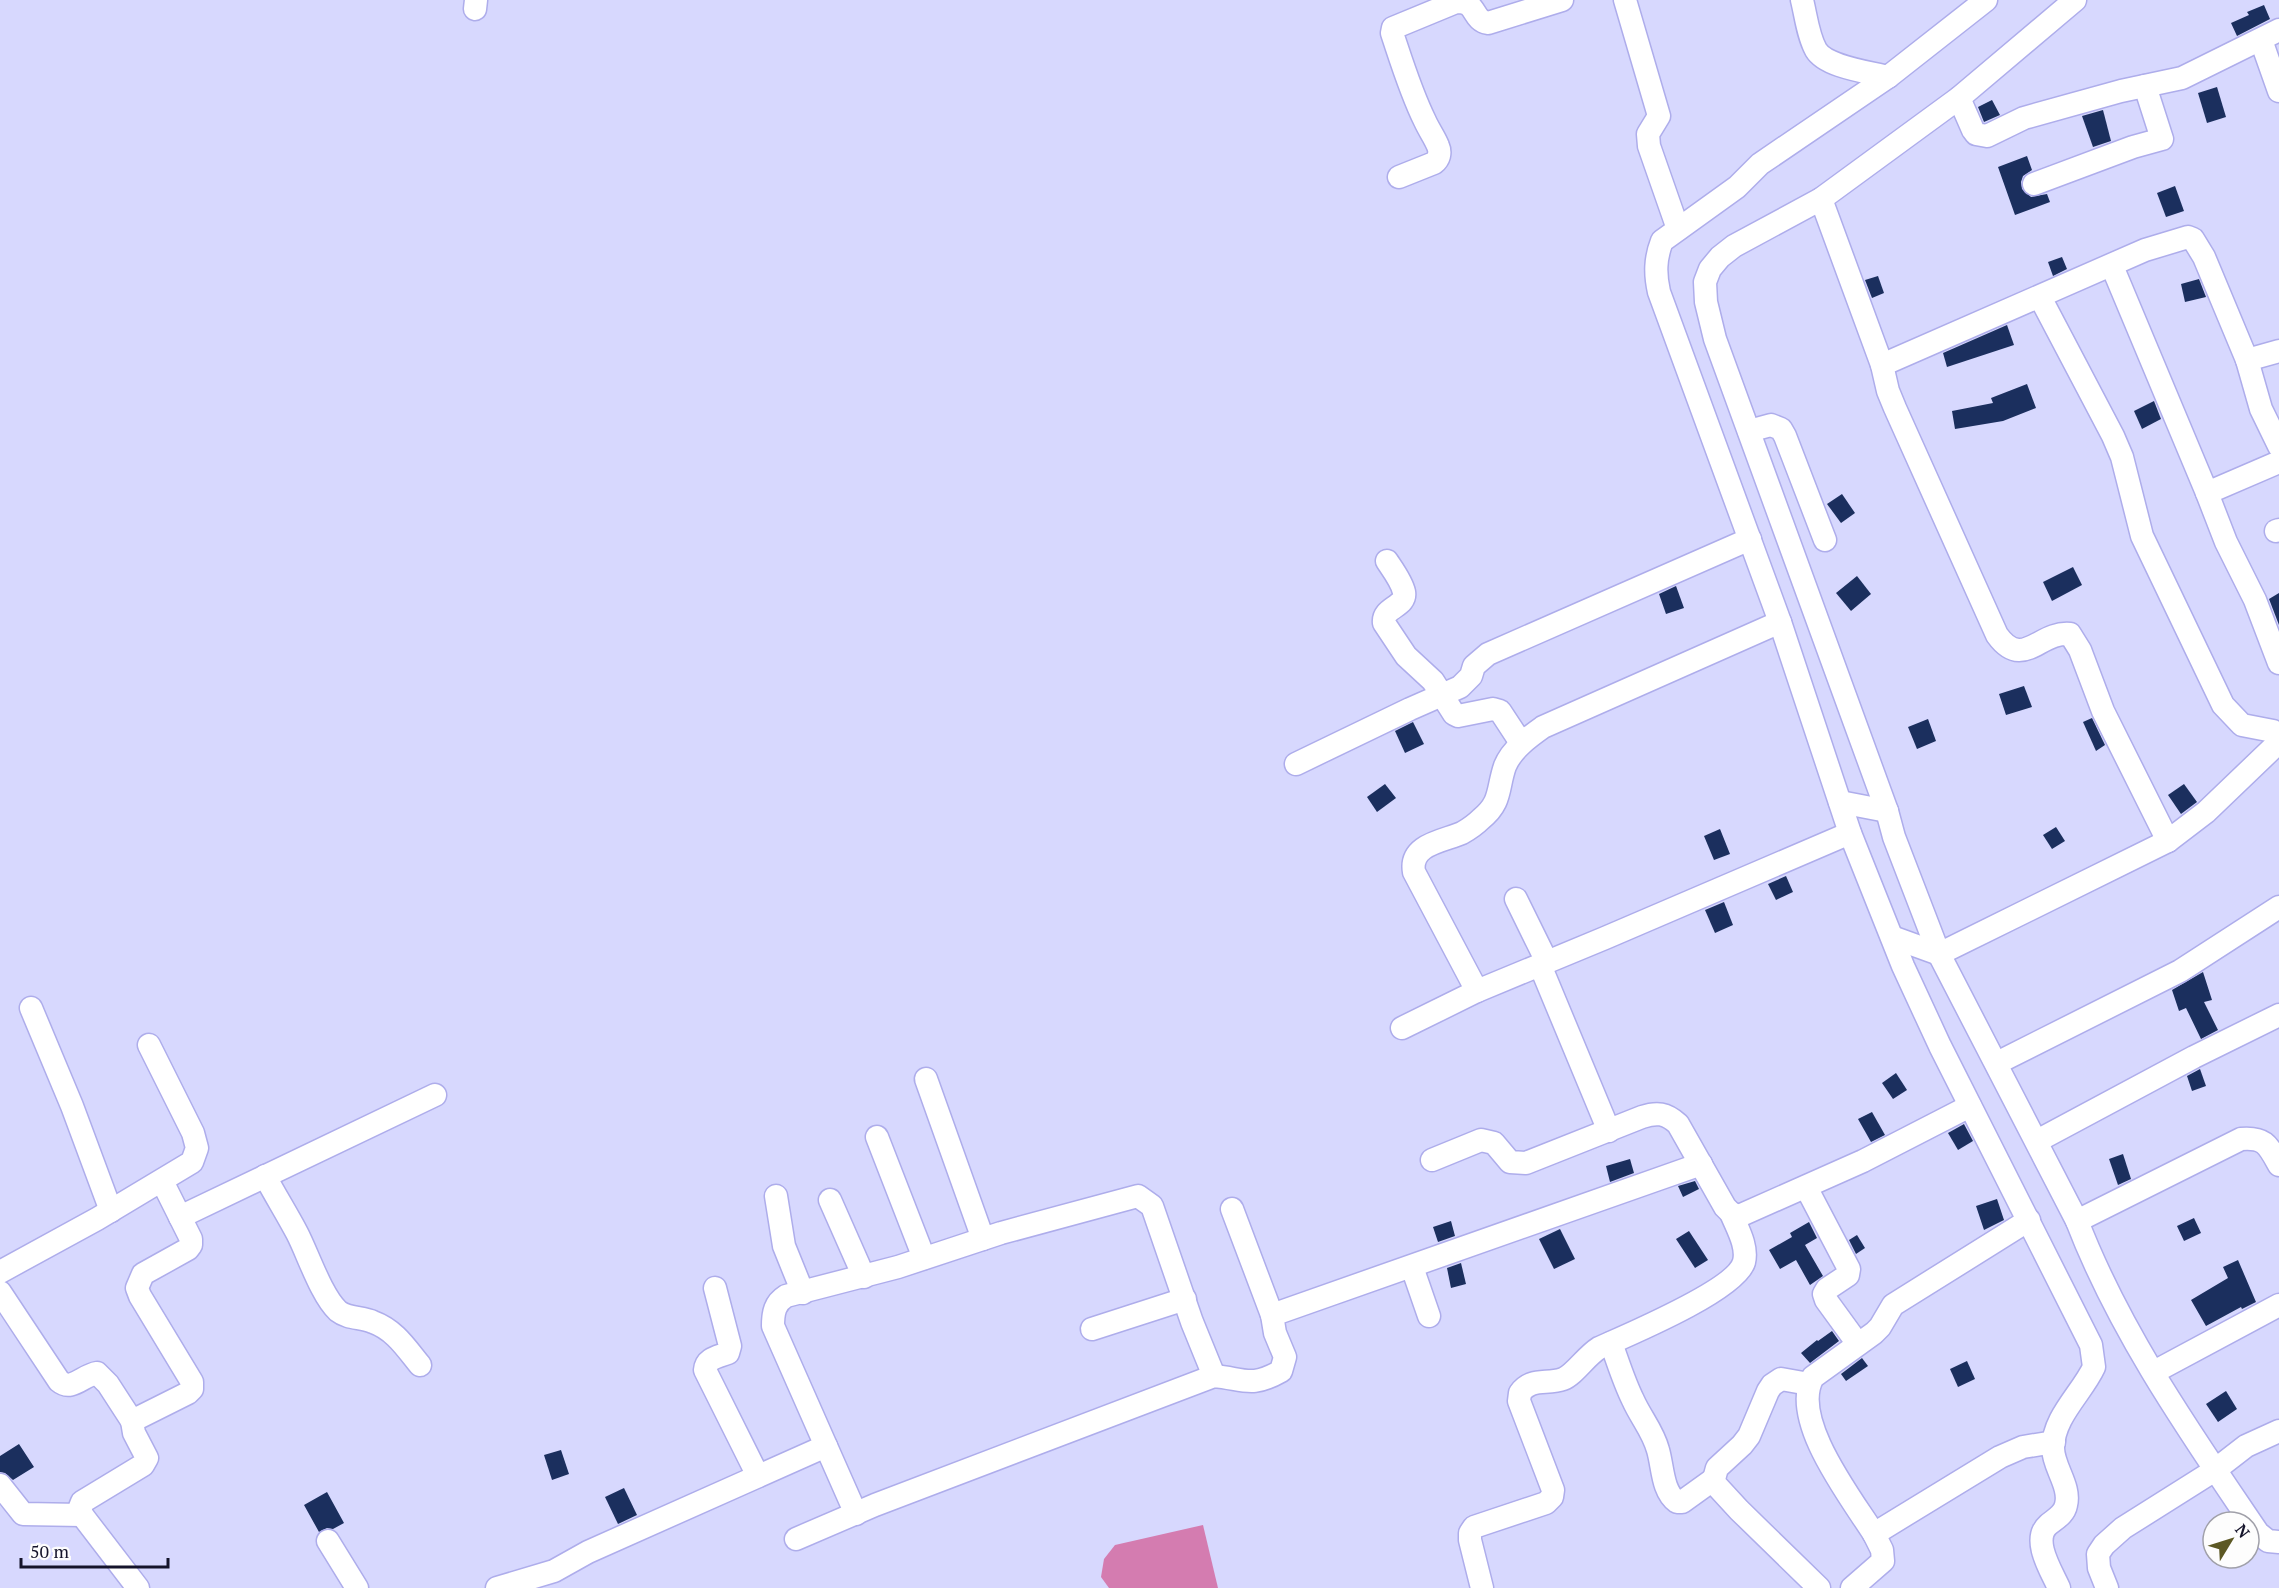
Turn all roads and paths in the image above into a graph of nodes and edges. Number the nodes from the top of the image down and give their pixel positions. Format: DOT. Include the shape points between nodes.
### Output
graph roads {
  1 [pos="1562,0"];
  2 [pos="1625,0"];
  3 [pos="1802,0"];
  4 [pos="1986,0"];
  5 [pos="2075,0"];
  6 [pos="2270,35"];
  7 [pos="1888,77"];
  8 [pos="2145,86"];
  9 [pos="2279,91"];
  10 [pos="1959,98"];
  11 [pos="1399,177"];
  12 [pos="2034,184"];
  13 [pos="1821,199"];
  14 [pos="1678,229"];
  15 [pos="2112,266"];
  16 [pos="2040,297"];
  17 [pos="2279,351"];
  18 [pos="2247,360"];
  19 [pos="1882,365"];
  20 [pos="1749,431"];
  21 [pos="2279,446"];
  22 [pos="2279,462"];
  23 [pos="2207,493"];
  24 [pos="1750,539"];
  25 [pos="1825,540"];
  26 [pos="1388,561"];
  27 [pos="1780,622"];
  28 [pos="2279,663"];
  29 [pos="1441,694"];
  30 [pos="2277,734"];
  31 [pos="1521,743"];
  32 [pos="1296,764"];
  33 [pos="1840,802"];
  34 [pos="1887,811"];
  35 [pos="1850,833"];
  36 [pos="2168,841"];
  37 [pos="1516,899"];
  38 [pos="2279,907"];
  39 [pos="1892,937"];
  40 [pos="1940,954"];
  41 [pos="1544,964"];
  42 [pos="1477,991"];
  43 [pos="31,1008"];
  44 [pos="2279,1015"];
  45 [pos="1401,1028"];
  46 [pos="149,1045"];
  47 [pos="1996,1063"];
  48 [pos="926,1079"];
  49 [pos="435,1095"];
  50 [pos="1970,1106"];
  51 [pos="1609,1131"];
  52 [pos="877,1137"];
  53 [pos="2037,1141"];
  54 [pos="1432,1160"];
  55 [pos="1701,1164"];
  56 [pos="2279,1165"];
  57 [pos="265,1176"];
  58 [pos="162,1181"];
  59 [pos="1806,1186"];
  60 [pos="776,1196"];
  61 [pos="830,1200"];
  62 [pos="1232,1209"];
  63 [pos="111,1211"];
  64 [pos="1731,1214"];
  65 [pos="180,1217"];
  66 [pos="2029,1220"];
  67 [pos="2077,1221"];
  68 [pos="983,1239"];
  69 [pos="924,1258"];
  70 [pos="1412,1267"];
  71 [pos="0,1272"];
  72 [pos="864,1277"];
  73 [pos="715,1288"];
  74 [pos="0,1292"];
  75 [pos="803,1293"];
  76 [pos="1185,1299"];
  77 [pos="2279,1305"];
  78 [pos="1272,1315"];
  79 [pos="1428,1316"];
  80 [pos="1092,1329"];
  81 [pos="1611,1343"];
  82 [pos="1858,1344"];
  83 [pos="420,1365"];
  84 [pos="2154,1372"];
  85 [pos="1214,1376"];
  86 [pos="1809,1384"];
  87 [pos="132,1421"];
  88 [pos="2279,1431"];
  89 [pos="2054,1442"];
  90 [pos="826,1446"];
  91 [pos="2215,1470"];
  92 [pos="758,1476"];
  93 [pos="1714,1479"];
  94 [pos="0,1485"];
  95 [pos="856,1514"];
  96 [pos="82,1515"];
  97 [pos="1874,1534"];
  98 [pos="796,1539"];
  99 [pos="328,1541"];
  100 [pos="2279,1542"];
  101 [pos="536,1583"];
  102 [pos="138,1588"];
  103 [pos="357,1588"];
  104 [pos="497,1588"];
  105 [pos="1482,1588"];
  106 [pos="1820,1588"];
  107 [pos="1852,1588"];
  108 [pos="2059,1588"];
  109 [pos="2107,1588"];
  1 -- 11 [label="street" via="1488,23 1480,20 1470,4 1456,2 1393,28 1411,87 1440,154 1434,163"];
  2 -- 14 [label="street" via="1659,116 1648,134 1649,146"];
  3 -- 7 [label="street" via="1820,56 1835,64"];
  4 -- 7 [label="street"];
  5 -- 10 [label="street"];
  6 -- 8 [label="street" via="2182,78"];
  6 -- 9 [label="street"];
  7 -- 14 [label="street" via="1760,164 1737,187"];
  8 -- 10 [label="street" via="2024,118 1987,136 1973,130"];
  8 -- 12 [label="street" via="2162,139"];
  10 -- 13 [label="street"];
  13 -- 19 [label="street"];
  13 -- 20 [label="street" via="1734,246 1710,269 1705,282 1715,339"];
  14 -- 24 [label="street" via="1662,241 1656,255 1659,292"];
  15 -- 16 [label="street"];
  15 -- 18 [label="street" via="2175,240 2193,239"];
  15 -- 23 [label="street"];
  16 -- 19 [label="street"];
  16 -- 30 [label="street" via="2114,436 2142,536 2223,705 2242,725"];
  17 -- 18 [label="street"];
  18 -- 21 [label="street" via="2261,409"];
  19 -- 36 [label="street" via="1895,408 1997,635 2009,648 2019,651 2058,634 2070,634 2103,711"];
  20 -- 25 [label="street" via="1771,425 1781,429"];
  20 -- 34 [label="street"];
  22 -- 23 [label="street"];
  23 -- 28 [label="street"];
  24 -- 27 [label="street"];
  24 -- 29 [label="street" via="1488,654 1474,666 1466,682"];
  26 -- 29 [label="street" via="1405,596 1387,612 1384,623 1406,656"];
  27 -- 31 [label="street" via="1544,727"];
  27 -- 33 [label="street"];
  29 -- 31 [label="street" via="1458,716 1500,711"];
  29 -- 32 [label="street"];
  30 -- 36 [label="street" via="2206,812"];
  31 -- 42 [label="street" via="1505,767 1498,800 1492,809 1464,832 1426,846 1413,864"];
  33 -- 34 [label="street"];
  33 -- 35 [label="street"];
  34 -- 40 [label="street"];
  35 -- 39 [label="street"];
  35 -- 41 [label="street"];
  36 -- 40 [label="street"];
  37 -- 41 [label="street"];
  38 -- 47 [label="street" via="2180,971"];
  39 -- 40 [label="street"];
  39 -- 50 [label="street"];
  40 -- 47 [label="street"];
  41 -- 42 [label="street"];
  41 -- 51 [label="street"];
  42 -- 45 [label="street"];
  43 -- 63 [label="street"];
  44 -- 53 [label="street"];
  46 -- 58 [label="street" via="197,1148 192,1162"];
  47 -- 53 [label="street"];
  48 -- 68 [label="street"];
  49 -- 57 [label="street"];
  50 -- 59 [label="street"];
  50 -- 66 [label="street"];
  51 -- 54 [label="street" via="1526,1163 1510,1162 1494,1143 1481,1140"];
  51 -- 55 [label="street" via="1661,1113 1678,1124"];
  52 -- 69 [label="street"];
  53 -- 67 [label="street"];
  55 -- 64 [label="street"];
  55 -- 70 [label="street"];
  56 -- 67 [label="street" via="2264,1141 2241,1139"];
  57 -- 65 [label="street"];
  57 -- 83 [label="street" via="328,1299 348,1317 371,1321 389,1330"];
  58 -- 63 [label="street"];
  58 -- 65 [label="street"];
  59 -- 64 [label="street" via="1739,1216"];
  59 -- 82 [label="street" via="1849,1269 1848,1275 1824,1294"];
  60 -- 75 [label="street" via="784,1246"];
  61 -- 72 [label="street"];
  62 -- 78 [label="street"];
  63 -- 71 [label="street"];
  64 -- 81 [label="street" via="1745,1252 1742,1268 1735,1276 1715,1291"];
  65 -- 87 [label="street" via="191,1239 188,1250 144,1274 137,1288 192,1382 192,1389"];
  66 -- 82 [label="street" via="1893,1305 1880,1327"];
  66 -- 89 [label="street" via="2083,1327 2094,1358 2094,1367 2065,1412"];
  67 -- 84 [label="street" via="2113,1305"];
  68 -- 69 [label="street"];
  68 -- 76 [label="street" via="1138,1196 1152,1206"];
  69 -- 72 [label="street"];
  70 -- 78 [label="street"];
  70 -- 79 [label="street"];
  72 -- 75 [label="street"];
  73 -- 92 [label="street" via="730,1346 728,1353 708,1361 705,1370"];
  74 -- 87 [label="street" via="59,1381 70,1385 97,1373"];
  75 -- 90 [label="street" via="778,1302 773,1326"];
  76 -- 80 [label="street"];
  76 -- 85 [label="street"];
  77 -- 84 [label="street"];
  78 -- 85 [label="street" via="1285,1357 1281,1371 1252,1383"];
  81 -- 93 [label="street" via="1632,1399 1651,1430 1667,1491 1673,1499 1682,1502"];
  81 -- 105 [label="street" via="1590,1353 1568,1377 1530,1383 1520,1393 1519,1401 1553,1490 1552,1497 1546,1503 1474,1527 1470,1540"];
  82 -- 86 [label="street"];
  84 -- 91 [label="street"];
  85 -- 95 [label="street"];
  86 -- 93 [label="street" via="1781,1379 1772,1385 1749,1436 1717,1468"];
  86 -- 97 [label="street" via="1816,1441"];
  87 -- 96 [label="street" via="147,1458 143,1465 82,1502"];
  88 -- 91 [label="street" via="2246,1446"];
  89 -- 97 [label="street" via="2024,1447 2000,1457"];
  89 -- 108 [label="street" via="2066,1507 2045,1527 2041,1540"];
  90 -- 92 [label="street"];
  90 -- 95 [label="street"];
  91 -- 100 [label="street" via="2258,1533 2268,1541"];
  91 -- 109 [label="street" via="2122,1528 2103,1545 2098,1568"];
  92 -- 101 [label="street" via="588,1552"];
  93 -- 106 [label="street" via="1739,1510"];
  94 -- 96 [label="street" via="23,1514"];
  95 -- 98 [label="street"];
  96 -- 102 [label="street"];
  97 -- 107 [label="street" via="1883,1561"];
  99 -- 103 [label="street"];
  101 -- 104 [label="street"];
}
